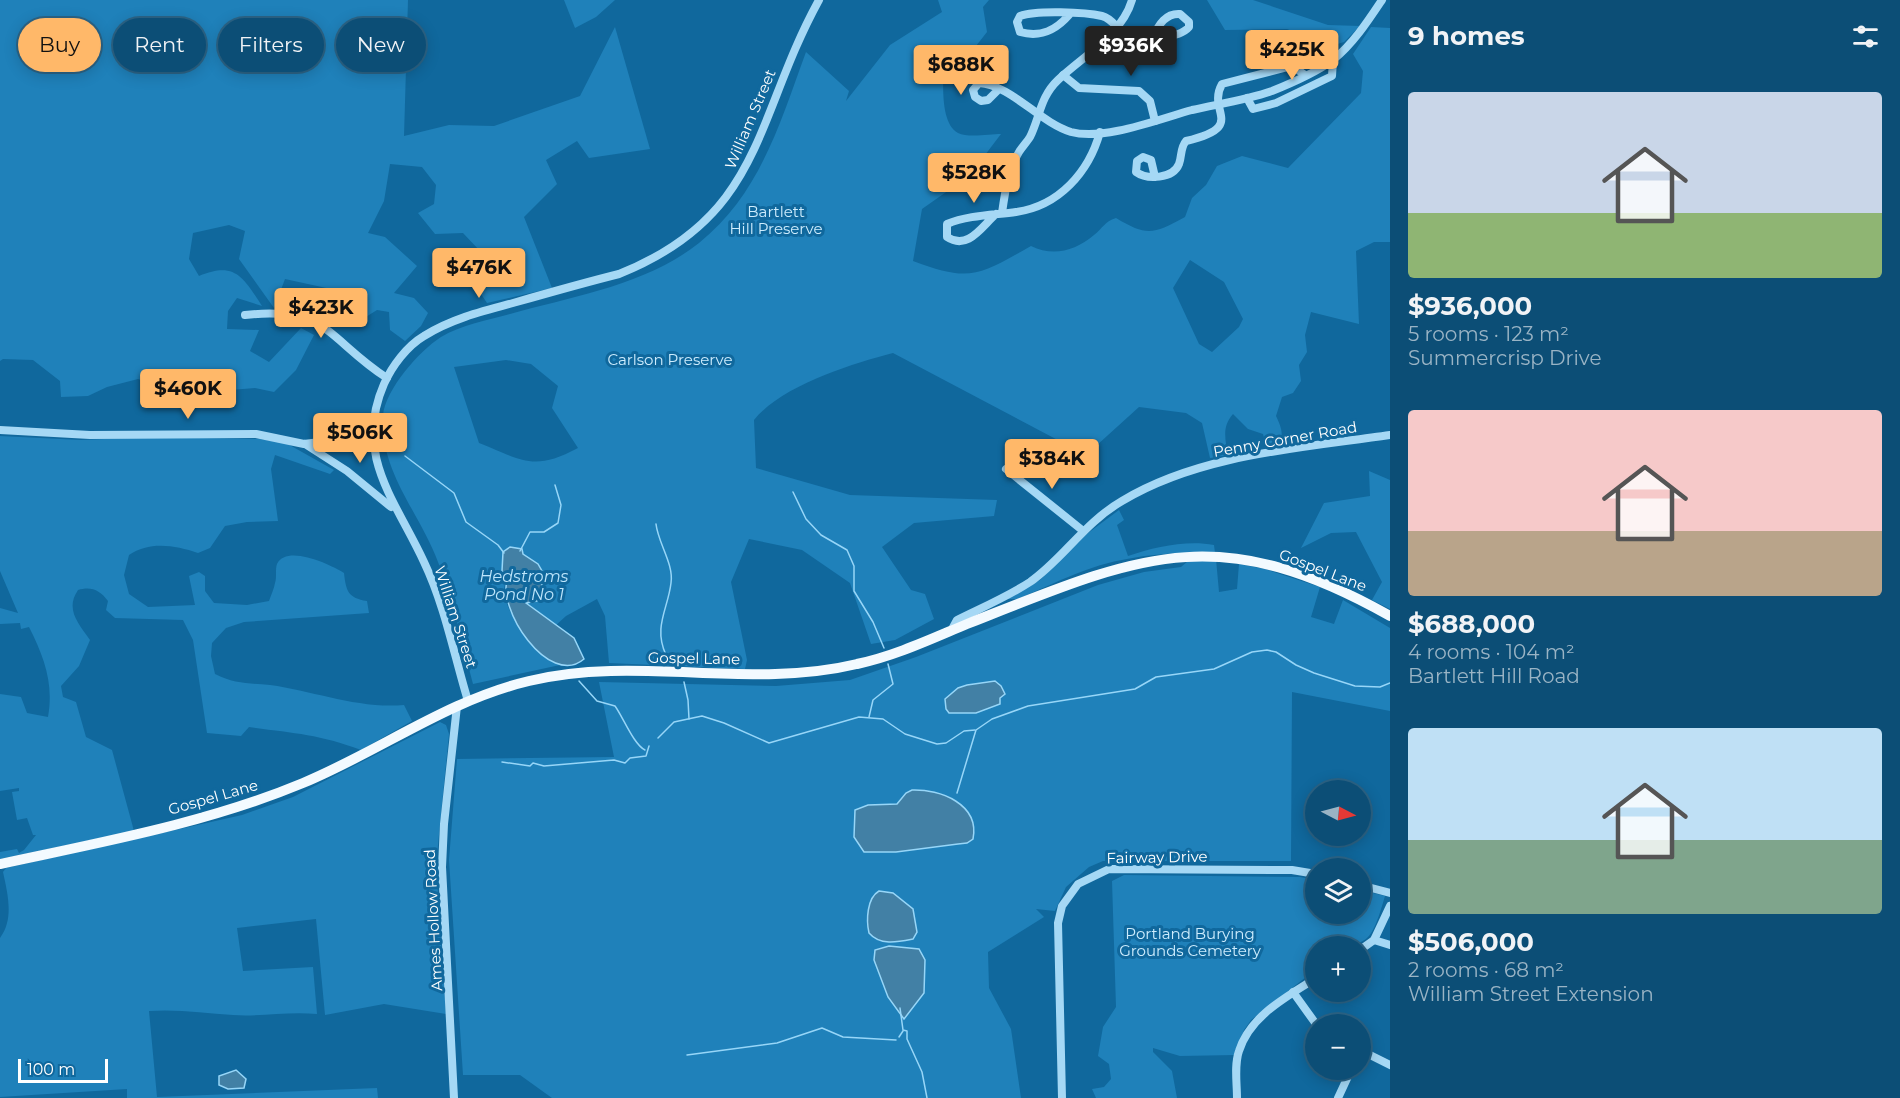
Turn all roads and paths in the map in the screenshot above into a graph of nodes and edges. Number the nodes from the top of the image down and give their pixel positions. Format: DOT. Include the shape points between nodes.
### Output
graph roads {
  1 [pos="819,0"];
  2 [pos="1132,0"];
  3 [pos="1382,0"];
  4 [pos="1069,15"];
  5 [pos="1118,26"];
  6 [pos="1153,37"];
  7 [pos="1333,60"];
  8 [pos="1063,75"];
  9 [pos="1305,75"];
  10 [pos="999,89"];
  11 [pos="1247,98"];
  12 [pos="1220,104"];
  13 [pos="1037,114"];
  14 [pos="1155,121"];
  15 [pos="1100,132"];
  16 [pos="1155,177"];
  17 [pos="999,214"];
  18 [pos="245,315"];
  19 [pos="387,378"];
  20 [pos="374,418"];
  21 [pos="0,430"];
  22 [pos="1390,435"];
  23 [pos="304,444"];
  24 [pos="1006,469"];
  25 [pos="396,511"];
  26 [pos="1082,530"];
  27 [pos="1390,616"];
  28 [pos="951,631"];
  29 [pos="468,701"];
  30 [pos="457,706"];
  31 [pos="0,864"];
  32 [pos="1305,872"];
  33 [pos="1371,888"];
  34 [pos="1390,893"];
  35 [pos="1390,906"];
  36 [pos="1374,940"];
  37 [pos="1371,942"];
  38 [pos="1390,945"];
  39 [pos="1305,985"];
  40 [pos="1293,992"];
  41 [pos="1309,1014"];
  42 [pos="1371,1056"];
  43 [pos="1390,1065"];
  44 [pos="1346,1080"];
  45 [pos="454,1098"];
  46 [pos="1062,1098"];
  47 [pos="1237,1098"];
  48 [pos="1338,1098"];
  1 -- 19 [label="street, William Street" via="796,45 746,167 731,193 704,223 674,246 626,271 450,322 423,336 402,355"];
  2 -- 5 [label="street"];
  3 -- 7 [label="street" via="1354,40"];
  4 -- 4 [label="street" via="1041,35 1020,32 1018,27 1020,16 1028,13"];
  4 -- 5 [label="street" via="1101,16"];
  5 -- 6 [label="street" via="1130,36"];
  5 -- 8 [label="street"];
  7 -- 9 [label="street"];
  7 -- 11 [label="street" via="1332,76 1303,91 1260,109 1253,109"];
  8 -- 13 [label="street"];
  8 -- 14 [label="street" via="1078,88 1139,91 1150,101"];
  9 -- 11 [label="street"];
  9 -- 12 [label="street" via="1288,67 1228,81 1218,89"];
  10 -- 13 [label="street"];
  11 -- 12 [label="street"];
  12 -- 14 [label="street"];
  12 -- 16 [label="street" via="1221,123 1216,130 1186,141 1176,169"];
  13 -- 15 [label="street" via="1073,132"];
  13 -- 17 [label="street" via="1031,136 1009,174"];
  14 -- 15 [label="street"];
  15 -- 17 [label="street" via="1094,153 1064,191 1020,211"];
  17 -- 17 [label="street" via="955,220 947,224 947,237 962,242 977,235"];
  18 -- 19 [label="street" via="274,312 303,316 327,328"];
  19 -- 20 [label="street, William Street"];
  20 -- 23 [label="street" via="344,439"];
  20 -- 25 [label="street, William Street" via="376,460"];
  21 -- 23 [label="street" via="90,435 256,434"];
  22 -- 26 [label="street, Penny Corner Road" via="1239,458 1159,480"];
  23 -- 25 [label="street" via="349,472"];
  24 -- 26 [label="street"];
  25 -- 29 [label="street, William Street" via="424,562"];
  26 -- 28 [label="street, Penny Corner Road" via="1030,581 957,621"];
  27 -- 28 [label="main road, Gospel Lane" via="1331,586 1273,565 1238,558 1193,556 1143,561 1102,572"];
  28 -- 29 [label="main road, Gospel Lane" via="867,662 823,671 573,674 512,685"];
  29 -- 30 [label="main road, Gospel Lane"];
  30 -- 31 [label="main road, Gospel Lane" via="309,781 245,805"];
  30 -- 45 [label="street, Ames Hollow Road" via="442,867"];
  32 -- 46 [label="street, Fairway Drive" via="1109,869 1078,884 1062,906 1058,923"];
  33 -- 34 [label="street"];
  35 -- 36 [label="street"];
  36 -- 37 [label="street"];
  36 -- 38 [label="street"];
  39 -- 40 [label="street"];
  40 -- 41 [label="street"];
  40 -- 47 [label="street" via="1258,1019 1246,1034 1238,1053"];
  42 -- 43 [label="street"];
  44 -- 48 [label="street"];
}
